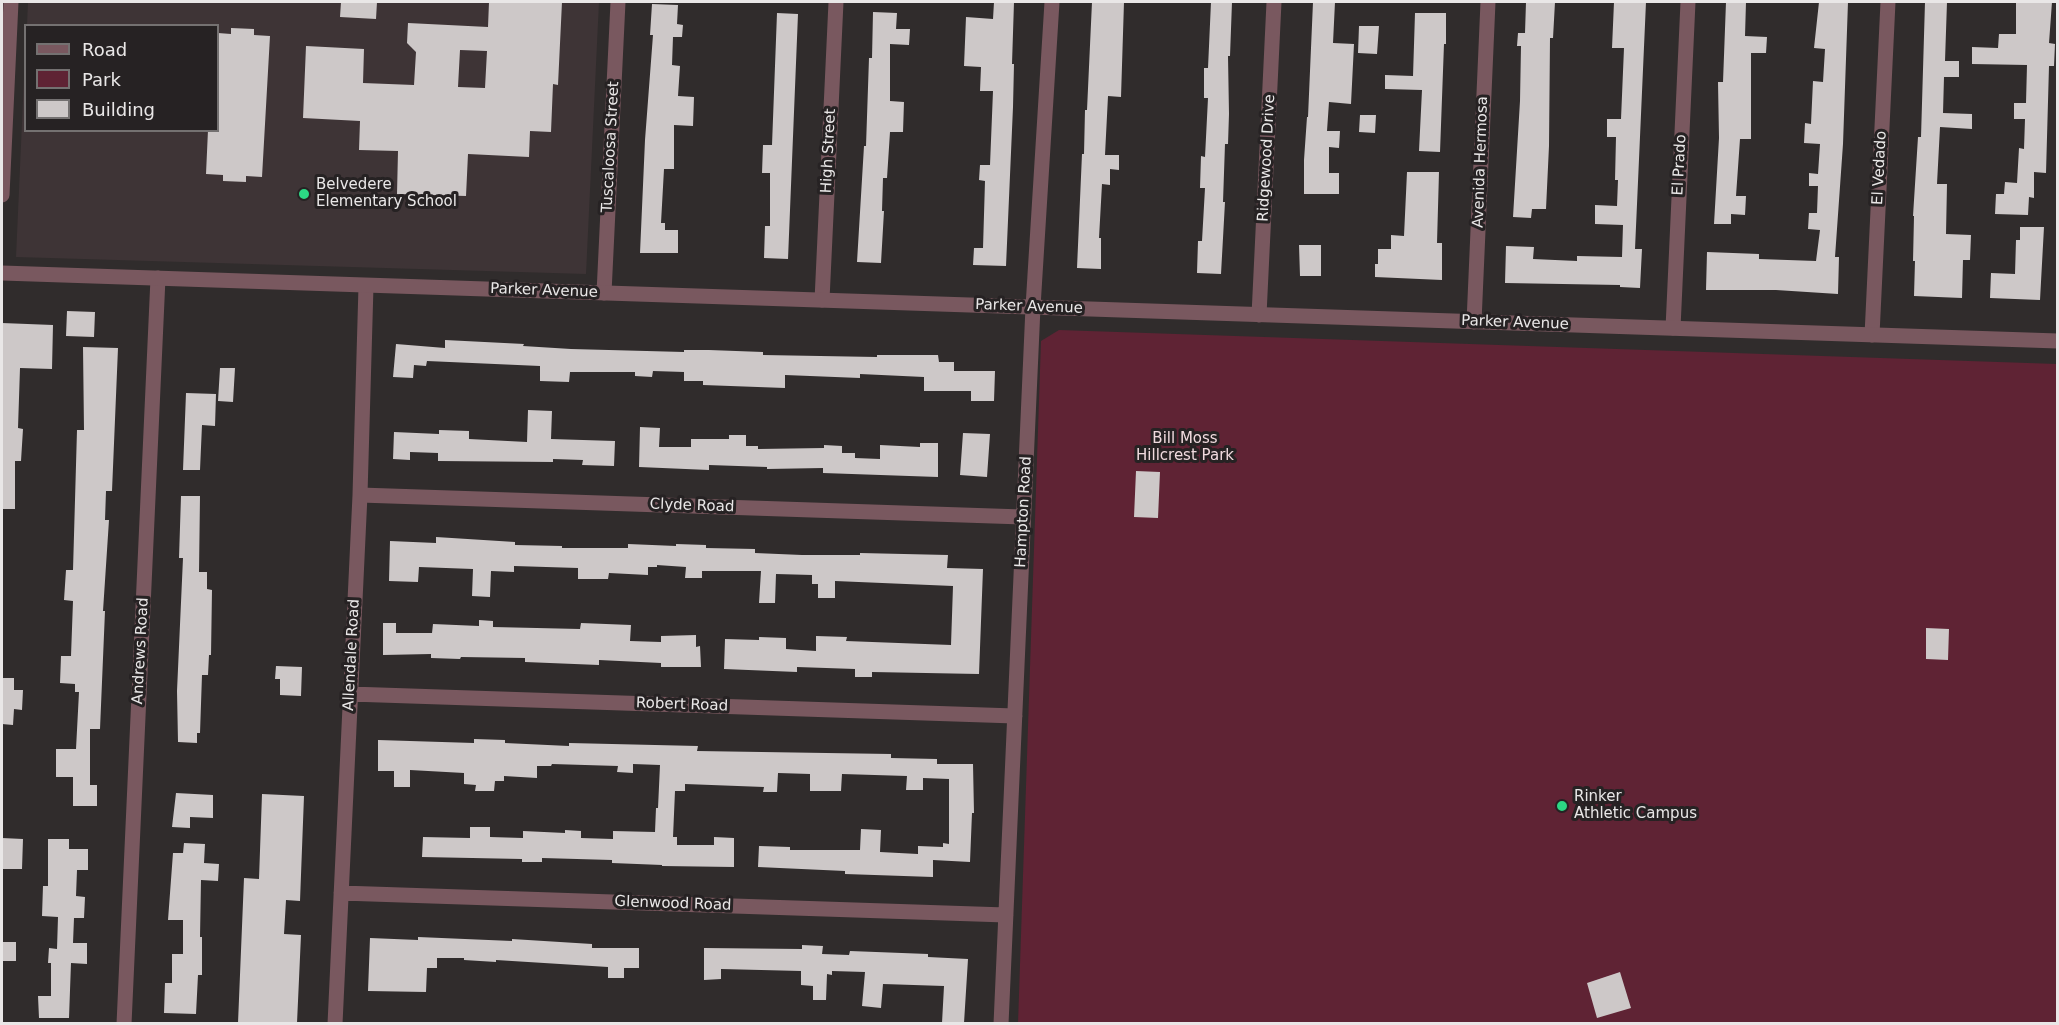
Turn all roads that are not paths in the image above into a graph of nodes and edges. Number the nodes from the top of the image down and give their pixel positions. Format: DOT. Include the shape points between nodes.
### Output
graph roads {
  1 [pos="11,2"];
  2 [pos="618,2"];
  3 [pos="836,2"];
  4 [pos="1052,2"];
  5 [pos="1274,2"];
  6 [pos="1488,2"];
  7 [pos="1688,2"];
  8 [pos="1888,2"];
  9 [pos="2,195"];
  10 [pos="2,273"];
  11 [pos="158,278"];
  12 [pos="366,286"];
  13 [pos="604,293"];
  14 [pos="822,300"];
  15 [pos="1033,307"];
  16 [pos="1259,315"];
  17 [pos="1474,322"];
  18 [pos="1673,328"];
  19 [pos="1872,335"];
  20 [pos="2058,341"];
  21 [pos="360,495"];
  22 [pos="1023,517"];
  23 [pos="350,694"];
  24 [pos="1014,716"];
  25 [pos="341,893"];
  26 [pos="1006,915"];
  27 [pos="124,1023"];
  28 [pos="334,1023"];
  29 [pos="1001,1023"];
  1 -- 9 [label="street"];
  2 -- 13 [label="street, Tuscaloosa Street"];
  3 -- 14 [label="street, High Street"];
  4 -- 15 [label="street, Hampton Road"];
  5 -- 16 [label="street, Ridgewood Drive"];
  6 -- 17 [label="street, Avenida Hermosa"];
  7 -- 18 [label="street, El Prado"];
  8 -- 19 [label="street, El Vedado"];
  10 -- 11 [label="street, Parker Avenue"];
  11 -- 12 [label="street, Parker Avenue"];
  11 -- 27 [label="street, Andrews Road"];
  12 -- 13 [label="street, Parker Avenue"];
  12 -- 21 [label="street, Allendale Road"];
  13 -- 14 [label="street, Parker Avenue"];
  14 -- 15 [label="street, Parker Avenue"];
  15 -- 16 [label="street, Parker Avenue"];
  15 -- 22 [label="street, Hampton Road"];
  16 -- 17 [label="street, Parker Avenue"];
  17 -- 18 [label="street, Parker Avenue"];
  18 -- 19 [label="street, Parker Avenue"];
  19 -- 20 [label="street, Parker Avenue"];
  21 -- 22 [label="street, Clyde Road"];
  21 -- 23 [label="street, Allendale Road"];
  22 -- 24 [label="street, Hampton Road"];
  23 -- 24 [label="street, Robert Road"];
  23 -- 25 [label="street, Allendale Road"];
  24 -- 26 [label="street, Hampton Road"];
  25 -- 26 [label="street, Glenwood Road"];
  25 -- 28 [label="street, Allendale Road"];
  26 -- 29 [label="street, Hampton Road"];
}
